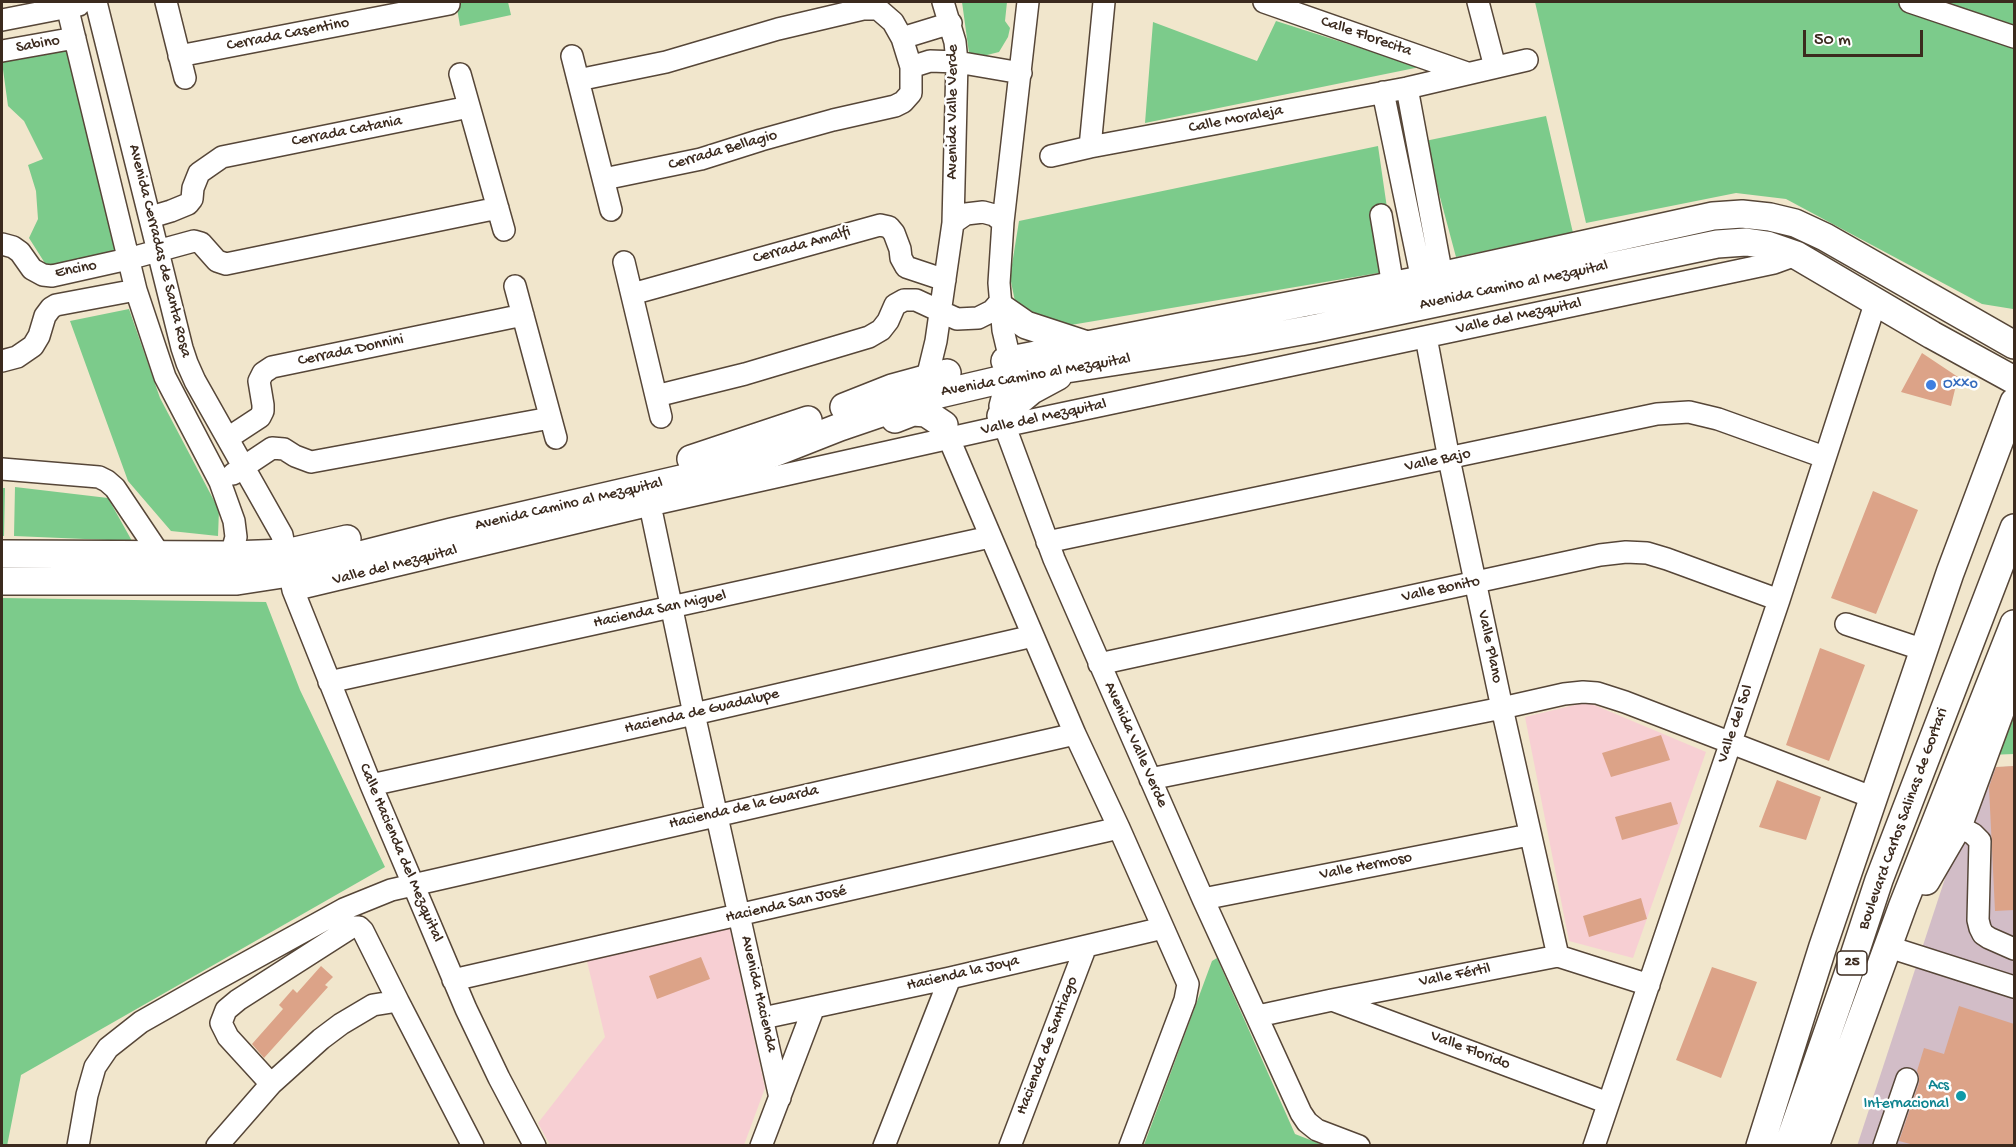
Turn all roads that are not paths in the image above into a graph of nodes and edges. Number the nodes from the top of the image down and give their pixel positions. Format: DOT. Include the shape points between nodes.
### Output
graph roads {
  1 [pos="95,2"];
  2 [pos="166,2"];
  3 [pos="943,2"];
  4 [pos="1028,2"];
  5 [pos="1104,2"];
  6 [pos="1264,2"];
  7 [pos="1478,2"];
  8 [pos="1910,2"];
  9 [pos="67,4"];
  10 [pos="450,8"];
  11 [pos="2,20"];
  12 [pos="951,23"];
  13 [pos="2014,37"];
  14 [pos="75,38"];
  15 [pos="902,38"];
  16 [pos="2,51"];
  17 [pos="179,56"];
  18 [pos="572,56"];
  19 [pos="1527,60"];
  20 [pos="957,62"];
  21 [pos="911,67"];
  22 [pos="1495,67"];
  23 [pos="1021,73"];
  24 [pos="1467,73"];
  25 [pos="460,74"];
  26 [pos="186,78"];
  27 [pos="579,80"];
  28 [pos="1407,88"];
  29 [pos="1383,92"];
  30 [pos="469,107"];
  31 [pos="1090,147"];
  32 [pos="1051,156"];
  33 [pos="1422,163"];
  34 [pos="1397,167"];
  35 [pos="604,179"];
  36 [pos="498,208"];
  37 [pos="610,210"];
  38 [pos="1381,215"];
  39 [pos="151,217"];
  40 [pos="1003,222"];
  41 [pos="952,224"];
  42 [pos="504,230"];
  43 [pos="3,244"];
  44 [pos="158,252"];
  45 [pos="1796,255"];
  46 [pos="128,259"];
  47 [pos="624,262"];
  48 [pos="945,280"];
  49 [pos="515,286"];
  50 [pos="1392,286"];
  51 [pos="136,290"];
  52 [pos="1435,291"];
  53 [pos="632,294"];
  54 [pos="1876,301"];
  55 [pos="1000,304"];
  56 [pos="940,312"];
  57 [pos="523,315"];
  58 [pos="1426,337"];
  59 [pos="2014,345"];
  60 [pos="1084,355"];
  61 [pos="9,359"];
  62 [pos="1009,369"];
  63 [pos="2014,380"];
  64 [pos="929,387"];
  65 [pos="656,396"];
  66 [pos="2014,402"];
  67 [pos="661,417"];
  68 [pos="1003,421"];
  69 [pos="946,432"];
  70 [pos="228,438"];
  71 [pos="1824,457"];
  72 [pos="1449,459"];
  73 [pos="746,464"];
  74 [pos="2002,465"];
  75 [pos="244,468"];
  76 [pos="2,469"];
  77 [pos="220,482"];
  78 [pos="650,504"];
  79 [pos="2014,523"];
  80 [pos="2014,528"];
  81 [pos="1967,529"];
  82 [pos="990,537"];
  83 [pos="1047,542"];
  84 [pos="2,554"];
  85 [pos="160,555"];
  86 [pos="231,555"];
  87 [pos="290,572"];
  88 [pos="2,581"];
  89 [pos="1476,582"];
  90 [pos="1779,600"];
  91 [pos="671,607"];
  92 [pos="1846,624"];
  93 [pos="2014,624"];
  94 [pos="1033,636"];
  95 [pos="1924,650"];
  96 [pos="1099,664"];
  97 [pos="2014,674"];
  98 [pos="329,682"];
  99 [pos="1502,708"];
  100 [pos="694,714"];
  101 [pos="1075,734"];
  102 [pos="1729,744"];
  103 [pos="1150,779"];
  104 [pos="371,785"];
  105 [pos="1874,798"];
  106 [pos="717,814"];
  107 [pos="1958,826"];
  108 [pos="1119,828"];
  109 [pos="1529,835"];
  110 [pos="413,884"];
  111 [pos="1203,899"];
  112 [pos="1903,905"];
  113 [pos="740,916"];
  114 [pos="1163,928"];
  115 [pos="1086,946"];
  116 [pos="1889,947"];
  117 [pos="2014,949"];
  118 [pos="1558,956"];
  119 [pos="950,978"];
  120 [pos="453,980"];
  121 [pos="1649,985"];
  122 [pos="2014,987"];
  123 [pos="1332,999"];
  124 [pos="398,1001"];
  125 [pos="814,1007"];
  126 [pos="1258,1016"];
  127 [pos="763,1018"];
  128 [pos="1907,1079"];
  129 [pos="271,1084"];
  130 [pos="780,1098"];
  131 [pos="1608,1103"];
  132 [pos="78,1146"];
  133 [pos="217,1146"];
  134 [pos="473,1146"];
  135 [pos="535,1146"];
  136 [pos="761,1146"];
  137 [pos="884,1146"];
  138 [pos="1011,1146"];
  139 [pos="1130,1146"];
  140 [pos="1359,1146"];
  141 [pos="1594,1146"];
  142 [pos="1760,1146"];
  143 [pos="1788,1146"];
  144 [pos="1815,1146"];
  145 [pos="1884,1146"];
  1 -- 9 [label="street, Sabino"];
  1 -- 39 [label="street, Avenida Cerradas de Santa Rosa"];
  2 -- 17 [label="street"];
  3 -- 12 [label="street, Avenida Valle Verde"];
  4 -- 23 [label="street, Avenida Valle Verde"];
  5 -- 31 [label="street"];
  6 -- 24 [label="street, Calle Florecita"];
  7 -- 22 [label="street"];
  8 -- 13 [label="street"];
  9 -- 11 [label="street, Sabino"];
  9 -- 14 [label="street, Avenida Cerradas de Santa Rosa"];
  10 -- 17 [label="street, Cerrada Casentino"];
  12 -- 15 [label="street"];
  12 -- 20 [label="street, Avenida Valle Verde"];
  14 -- 16 [label="street, Sabino"];
  14 -- 46 [label="street, Avenida Cerradas de Santa Rosa"];
  15 -- 21 [label="street, Cerrada Bellagio"];
  15 -- 27 [label="street, Cerrada Bellagio" via="885,13 863,9 666,62"];
  17 -- 26 [label="street"];
  18 -- 27 [label="street"];
  19 -- 22 [label="street, Calle Moraleja"];
  20 -- 21 [label="street"];
  20 -- 23 [label="street"];
  20 -- 41 [label="street, Avenida Valle Verde"];
  21 -- 35 [label="street, Cerrada Bellagio" via="911,93 895,106 701,159"];
  22 -- 24 [label="street, Calle Moraleja"];
  23 -- 40 [label="street, Avenida Valle Verde"];
  24 -- 28 [label="street, Calle Moraleja"];
  25 -- 30 [label="street"];
  27 -- 35 [label="street"];
  28 -- 29 [label="street, Calle Moraleja"];
  28 -- 33 [label="street"];
  29 -- 31 [label="street, Calle Moraleja"];
  29 -- 34 [label="street"];
  30 -- 36 [label="street"];
  30 -- 39 [label="street, Cerrada Catania" via="222,157 199,173 188,204"];
  31 -- 32 [label="street, Calle Moraleja"];
  33 -- 34 [label="street"];
  33 -- 52 [label="street"];
  34 -- 52 [label="street"];
  35 -- 37 [label="street"];
  36 -- 42 [label="street"];
  36 -- 44 [label="street" via="226,264 194,241"];
  38 -- 50 [label="street"];
  39 -- 44 [label="street, Avenida Cerradas de Santa Rosa"];
  40 -- 41 [label="street" via="983,212 966,214"];
  40 -- 55 [label="street, Avenida Valle Verde"];
  41 -- 48 [label="street, Avenida Valle Verde"];
  43 -- 46 [label="street, Encino" via="20,252 32,269 43,275"];
  44 -- 46 [label="street, Encino"];
  44 -- 70 [label="street, Avenida Cerradas de Santa Rosa" via="187,363"];
  45 -- 52 [label="main road, Avenida Camino al Mezquital" via="1746,242 1718,244"];
  45 -- 54 [label="main road, Avenida Camino al Mezquital"];
  45 -- 58 [label="street, Valle del Mezquital" via="1762,266"];
  46 -- 51 [label="street, Avenida Cerradas de Santa Rosa"];
  47 -- 53 [label="street"];
  48 -- 53 [label="street, Cerrada Amalfi" via="906,267 894,233 889,226 880,225"];
  48 -- 56 [label="street, Avenida Valle Verde"];
  49 -- 57 [label="street"];
  50 -- 52 [label="main road, Avenida Camino al Mezquital"];
  50 -- 60 [label="main road, Avenida Camino al Mezquital"];
  51 -- 61 [label="street, Encino" via="56,305 45,316 33,346"];
  51 -- 77 [label="street, Avenida Cerradas de Santa Rosa" via="165,377"];
  52 -- 59 [label="main road, Avenida Camino al Mezquital" via="1713,216 1742,214 1796,223"];
  52 -- 60 [label="main road, Avenida Camino al Mezquital" via="1241,342"];
  53 -- 65 [label="street"];
  54 -- 63 [label="main road, Avenida Camino al Mezquital"];
  54 -- 71 [label="street, Valle del Sol"];
  55 -- 56 [label="street" via="978,318 957,319"];
  55 -- 60 [label="main road" via="1026,325"];
  55 -- 62 [label="street, Avenida Valle Verde"];
  56 -- 64 [label="street, Avenida Valle Verde"];
  56 -- 65 [label="street" via="916,300 904,300 896,305 881,330 869,337"];
  57 -- 70 [label="street, Cerrada Donnini" via="267,369 259,381 263,405 260,417"];
  57 -- 75 [label="street" via="553,428 311,462 284,449 272,448"];
  58 -- 68 [label="street, Valle del Mezquital"];
  58 -- 72 [label="street, Valle Plano"];
  60 -- 62 [label="main road, Avenida Camino al Mezquital"];
  60 -- 68 [label="main road" via="1015,403"];
  62 -- 64 [label="main road, Avenida Camino al Mezquital"];
  62 -- 68 [label="street, Avenida Valle Verde" via="1000,406"];
  64 -- 69 [label="street"];
  64 -- 73 [label="main road, Avenida Camino al Mezquital"];
  64 -- 87 [label="main road, Avenida Camino al Mezquital" via="892,388 704,456"];
  65 -- 67 [label="street"];
  66 -- 74 [label="main road"];
  68 -- 69 [label="street, Valle del Mezquital"];
  68 -- 83 [label="street, Avenida Valle Verde"];
  69 -- 73 [label="main road" via="926,413 913,412 811,453"];
  69 -- 78 [label="street, Valle del Mezquital"];
  69 -- 82 [label="street"];
  70 -- 75 [label="street, Avenida Cerradas de Santa Rosa"];
  71 -- 72 [label="street, Valle Bajo" via="1689,412 1657,414"];
  71 -- 90 [label="street, Valle del Sol"];
  72 -- 83 [label="street, Valle Bajo"];
  72 -- 89 [label="street, Valle Plano"];
  73 -- 87 [label="main road, Avenida Camino al Mezquital"];
  74 -- 81 [label="main road"];
  75 -- 77 [label="street"];
  75 -- 87 [label="street, Avenida Cerradas de Santa Rosa" via="282,535"];
  76 -- 85 [label="street" via="108,481"];
  77 -- 86 [label="street, Avenida Cerradas de Santa Rosa" via="234,521 236,537"];
  78 -- 87 [label="street, Valle del Mezquital"];
  78 -- 91 [label="street, Avenida Hacienda"];
  79 -- 81 [label="main road" via="1983,520"];
  80 -- 143 [label="main road, Boulevard Carlos Salinas de Gortari / 25" via="1879,880"];
  81 -- 95 [label="main road"];
  82 -- 91 [label="street, Hacienda San Miguel"];
  82 -- 94 [label="street"];
  83 -- 96 [label="street, Avenida Valle Verde"];
  84 -- 85 [label="main road, Avenida Camino al Mezquital"];
  85 -- 86 [label="main road, Avenida Camino al Mezquital"];
  86 -- 87 [label="main road, Avenida Camino al Mezquital"];
  87 -- 88 [label="main road, Avenida Camino al Mezquital" via="237,581"];
  87 -- 98 [label="street, Calle Hacienda del Mezquital"];
  89 -- 90 [label="street, Valle Bonito" via="1600,555 1647,553"];
  89 -- 96 [label="street, Valle Bonito"];
  89 -- 99 [label="street, Valle Plano"];
  90 -- 102 [label="street, Valle del Sol"];
  91 -- 98 [label="street, Hacienda San Miguel"];
  91 -- 100 [label="street, Avenida Hacienda"];
  92 -- 95 [label="street"];
  93 -- 112 [label="main road, Boulevard Carlos Salinas de Gortari / 25"];
  94 -- 100 [label="street, Hacienda de Guadalupe"];
  94 -- 101 [label="street"];
  95 -- 105 [label="main road"];
  96 -- 103 [label="street, Avenida Valle Verde"];
  97 -- 107 [label="main road"];
  98 -- 104 [label="street, Calle Hacienda del Mezquital"];
  99 -- 102 [label="street" via="1564,694 1597,693"];
  99 -- 103 [label="street"];
  99 -- 109 [label="street, Valle Plano"];
  100 -- 104 [label="street, Hacienda de Guadalupe"];
  100 -- 106 [label="street, Avenida Hacienda"];
  101 -- 106 [label="street, Hacienda de la Guarda"];
  101 -- 108 [label="street"];
  102 -- 105 [label="street"];
  102 -- 121 [label="street, Valle del Sol"];
  103 -- 111 [label="street, Avenida Valle Verde"];
  104 -- 110 [label="street, Calle Hacienda del Mezquital"];
  105 -- 142 [label="main road"];
  106 -- 110 [label="street, Hacienda de la Guarda"];
  106 -- 113 [label="street, Avenida Hacienda"];
  107 -- 112 [label="main road" via="1931,876"];
  107 -- 117 [label="street" via="1980,841 1980,928 1989,938"];
  108 -- 113 [label="street, Hacienda San José"];
  108 -- 114 [label="street"];
  109 -- 111 [label="street, Valle Hermoso"];
  109 -- 118 [label="street, Valle Plano"];
  110 -- 120 [label="street, Calle Hacienda del Mezquital"];
  110 -- 132 [label="street, Hacienda de la Guarda" via="344,909 208,984 108,1048 95,1067"];
  111 -- 126 [label="street, Avenida Valle Verde"];
  112 -- 116 [label="main road, Boulevard Carlos Salinas de Gortari / 25"];
  113 -- 120 [label="street, Hacienda San José"];
  113 -- 127 [label="street, Avenida Hacienda"];
  114 -- 115 [label="street, Hacienda la Joya"];
  114 -- 139 [label="street" via="1188,984"];
  115 -- 119 [label="street, Hacienda la Joya"];
  115 -- 138 [label="street, Hacienda de Santiago"];
  116 -- 122 [label="street"];
  116 -- 144 [label="main road, Boulevard Carlos Salinas de Gortari / 25"];
  118 -- 121 [label="street, Valle Fértil"];
  118 -- 123 [label="street, Valle Fértil"];
  119 -- 125 [label="street, Hacienda la Joya"];
  119 -- 137 [label="street"];
  120 -- 135 [label="street, Calle Hacienda del Mezquital"];
  121 -- 131 [label="street, Valle del Sol"];
  123 -- 126 [label="street, Valle Fértil"];
  123 -- 131 [label="street, Valle Florido"];
  124 -- 129 [label="street" via="373,1005 341,1024"];
  124 -- 129 [label="street" via="359,927 352,927 238,1000 226,1010 221,1023 228,1037"];
  124 -- 134 [label="street"];
  125 -- 127 [label="street, Hacienda la Joya"];
  125 -- 130 [label="street, Avenida Hacienda"];
  126 -- 140 [label="street, Avenida Valle Verde" via="1307,1122 1317,1130"];
  127 -- 130 [label="street, Avenida Hacienda"];
  128 -- 145 [label="street"];
  129 -- 133 [label="street"];
  130 -- 136 [label="street, Avenida Hacienda"];
  131 -- 141 [label="street, Valle del Sol"];
}
